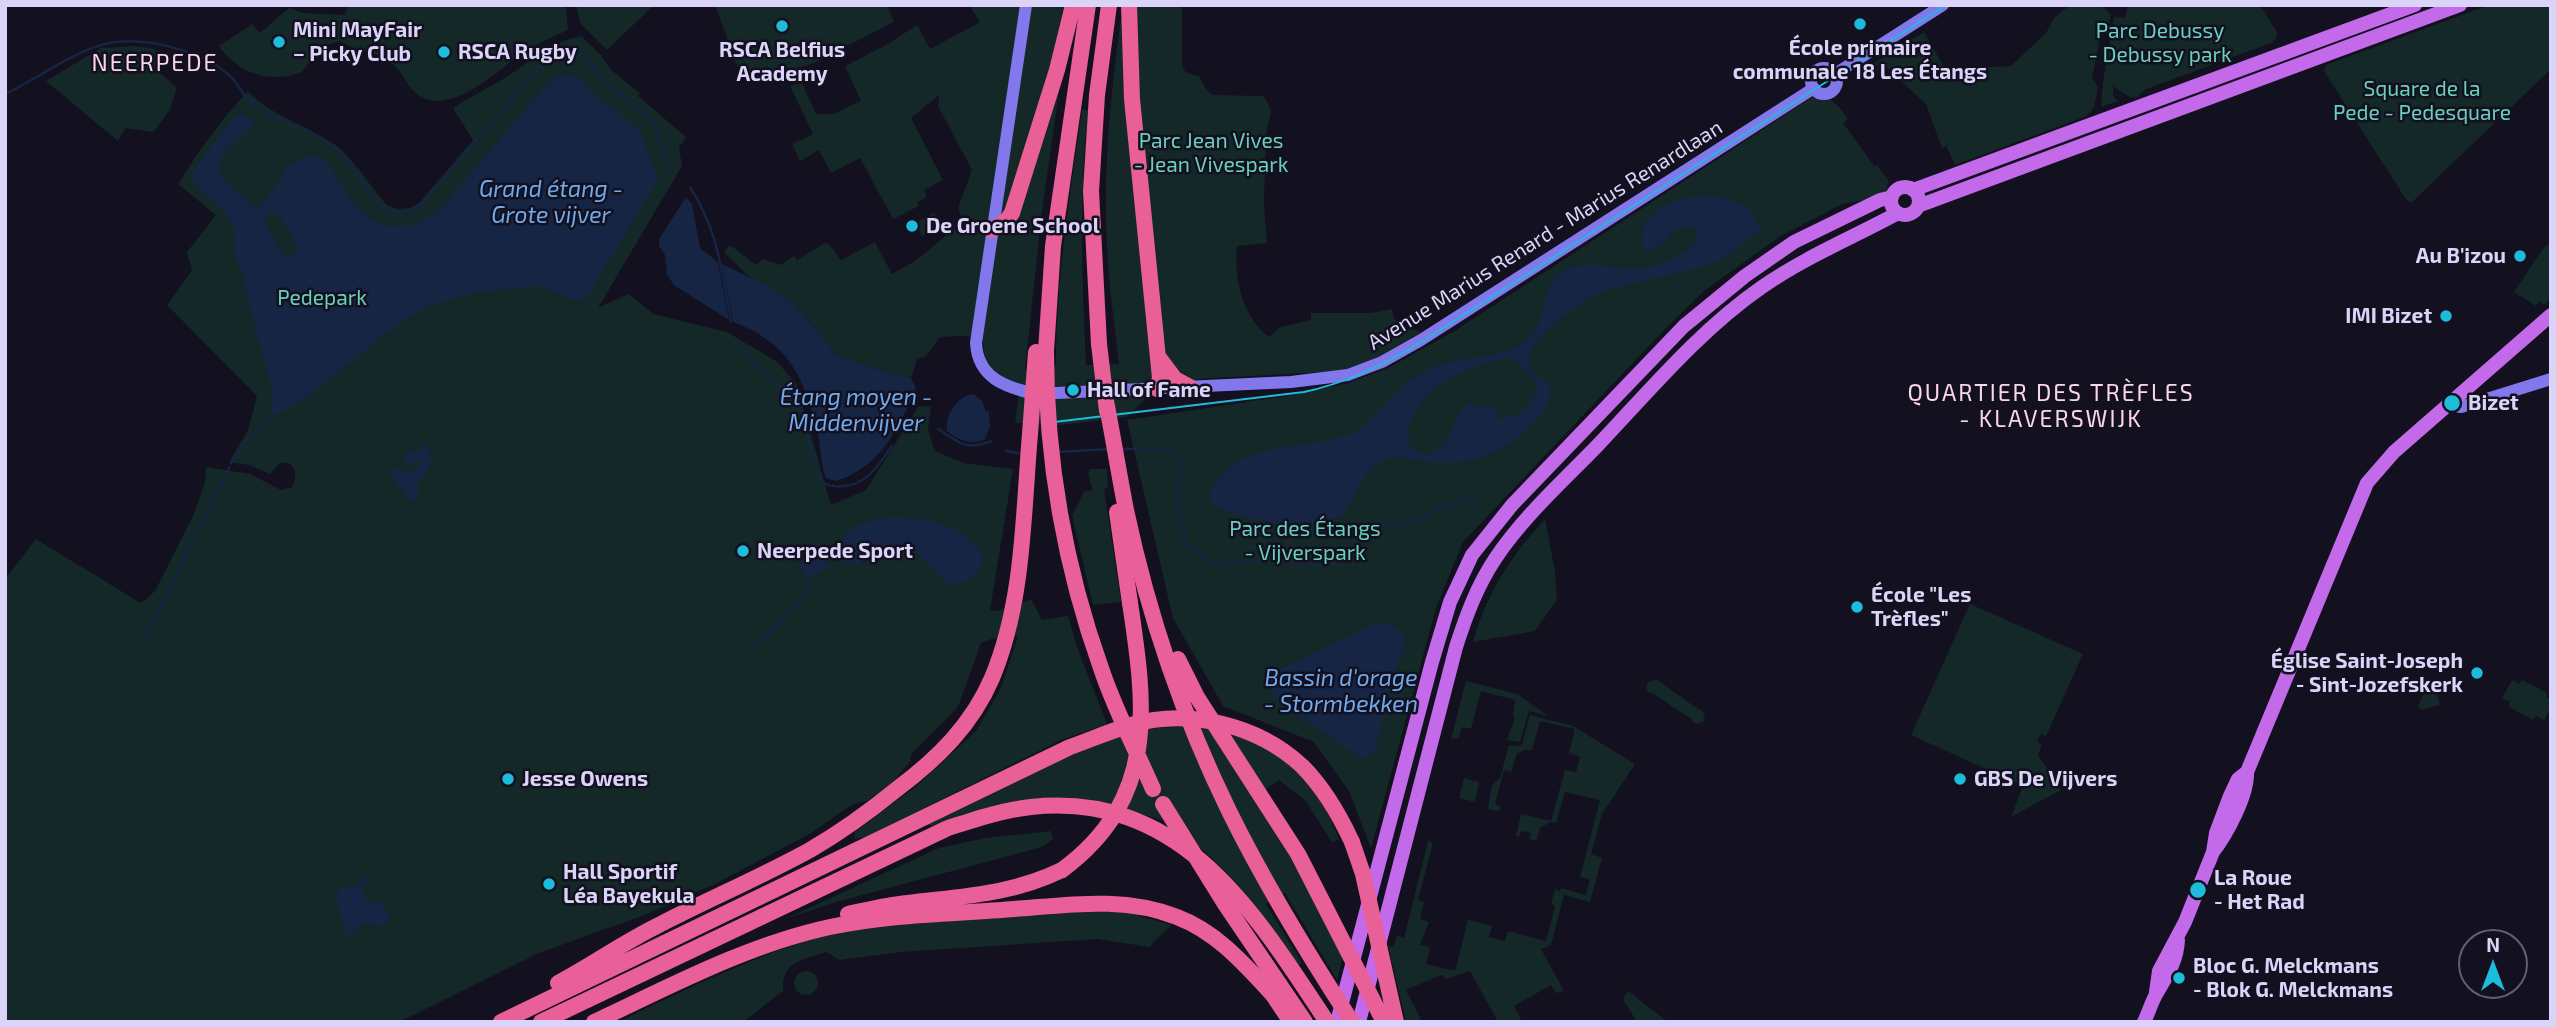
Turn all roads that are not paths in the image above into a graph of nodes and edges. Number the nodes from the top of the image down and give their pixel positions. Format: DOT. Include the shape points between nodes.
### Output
graph roads {
  1 [pos="1026,5"];
  2 [pos="1073,5"];
  3 [pos="1088,5"];
  4 [pos="1109,5"];
  5 [pos="1129,5"];
  6 [pos="1943,5"];
  7 [pos="2415,5"];
  8 [pos="2460,5"];
  9 [pos="1913,190"];
  10 [pos="1892,197"];
  11 [pos="1014,206"];
  12 [pos="1918,206"];
  13 [pos="995,210"];
  14 [pos="1898,213"];
  15 [pos="992,230"];
  16 [pos="2551,315"];
  17 [pos="1041,351"];
  18 [pos="1158,356"];
  19 [pos="2551,379"];
  20 [pos="1190,387"];
  21 [pos="1157,389"];
  22 [pos="1106,401"];
  23 [pos="2449,405"];
  24 [pos="1159,632"];
  25 [pos="1418,716"];
  26 [pos="1437,721"];
  27 [pos="1153,789"];
  28 [pos="789,934"];
  29 [pos="743,950"];
  30 [pos="1274,996"];
  31 [pos="485,1022"];
  32 [pos="501,1022"];
  33 [pos="541,1022"];
  34 [pos="580,1022"];
  35 [pos="594,1022"];
  36 [pos="1291,1022"];
  37 [pos="1305,1022"];
  38 [pos="1327,1022"];
  39 [pos="1337,1022"];
  40 [pos="1352,1022"];
  41 [pos="1359,1022"];
  42 [pos="1384,1022"];
  43 [pos="1396,1022"];
  44 [pos="2144,1022"];
  1 -- 13 [label="street"];
  2 -- 11 [label="highway"];
  3 -- 17 [label="highway"];
  4 -- 22 [label="highway, bridge" via="1091,177 1091,236"];
  5 -- 18 [label="highway" via="1132,99"];
  6 -- 20 [label="street, Avenue Marius Renard - Marius Renardlaan" via="1835,74 1836,85 1830,92 1822,94 1814,88 1382,362 1352,374 1291,382"];
  7 -- 9 [label="main road"];
  8 -- 12 [label="main road"];
  9 -- 10 [label="main road" via="1899,189"];
  9 -- 12 [label="main road"];
  10 -- 14 [label="main road"];
  10 -- 25 [label="main road" via="1794,242 1720,296 1684,326 1512,505 1472,555 1460,578"];
  11 -- 13 [label="highway"];
  11 -- 15 [label="highway" via="1010,217"];
  12 -- 14 [label="main road" via="1909,214"];
  13 -- 15 [label="street"];
  14 -- 26 [label="main road" via="1817,253 1741,303 1695,344 1510,538 1481,582 1456,647"];
  15 -- 21 [label="street, Avenue Marius Renard - Marius Renardlaan" via="976,343 985,371 1010,387 1043,395"];
  16 -- 23 [label="main road"];
  17 -- 27 [label="highway, bridge" via="1068,558 1102,674"];
  17 -- 31 [label="highway, bridge" via="1019,563 1003,647 975,711 946,748 836,834 644,932"];
  18 -- 20 [label="highway" via="1175,379"];
  18 -- 21 [label="highway"];
  19 -- 23 [label="street" via="2461,407"];
  20 -- 21 [label="street, Avenue Marius Renard - Marius Renardlaan"];
  22 -- 24 [label="highway, bridge" via="1126,510"];
  22 -- 28 [label="highway, bridge" via="1139,664 1142,730 1134,775 1117,812 1092,845 1062,870 1016,889 884,906"];
  23 -- 44 [label="main road" via="2394,452 2367,483 2247,772 2224,839 2213,852 2178,939 2159,971"];
  24 -- 40 [label="highway, bridge" via="1228,809 1291,926"];
  24 -- 42 [label="highway, bridge" via="1305,867"];
  25 -- 26 [label="main road"];
  25 -- 39 [label="main road"];
  26 -- 41 [label="main road"];
  27 -- 30 [label="highway" via="1166,823"];
  27 -- 37 [label="highway, bridge"];
  28 -- 29 [label="highway"];
  28 -- 30 [label="highway" via="863,922 1108,903 1161,912 1190,923 1218,940"];
  29 -- 34 [label="highway"];
  29 -- 35 [label="highway"];
  30 -- 36 [label="highway"];
  32 -- 43 [label="highway, bridge" via="1070,747 1132,724 1204,720 1245,731 1283,751 1322,789 1340,817 1365,884"];
  33 -- 38 [label="highway" via="948,828 1032,807 1106,812 1148,826 1186,848 1252,912"];
}
